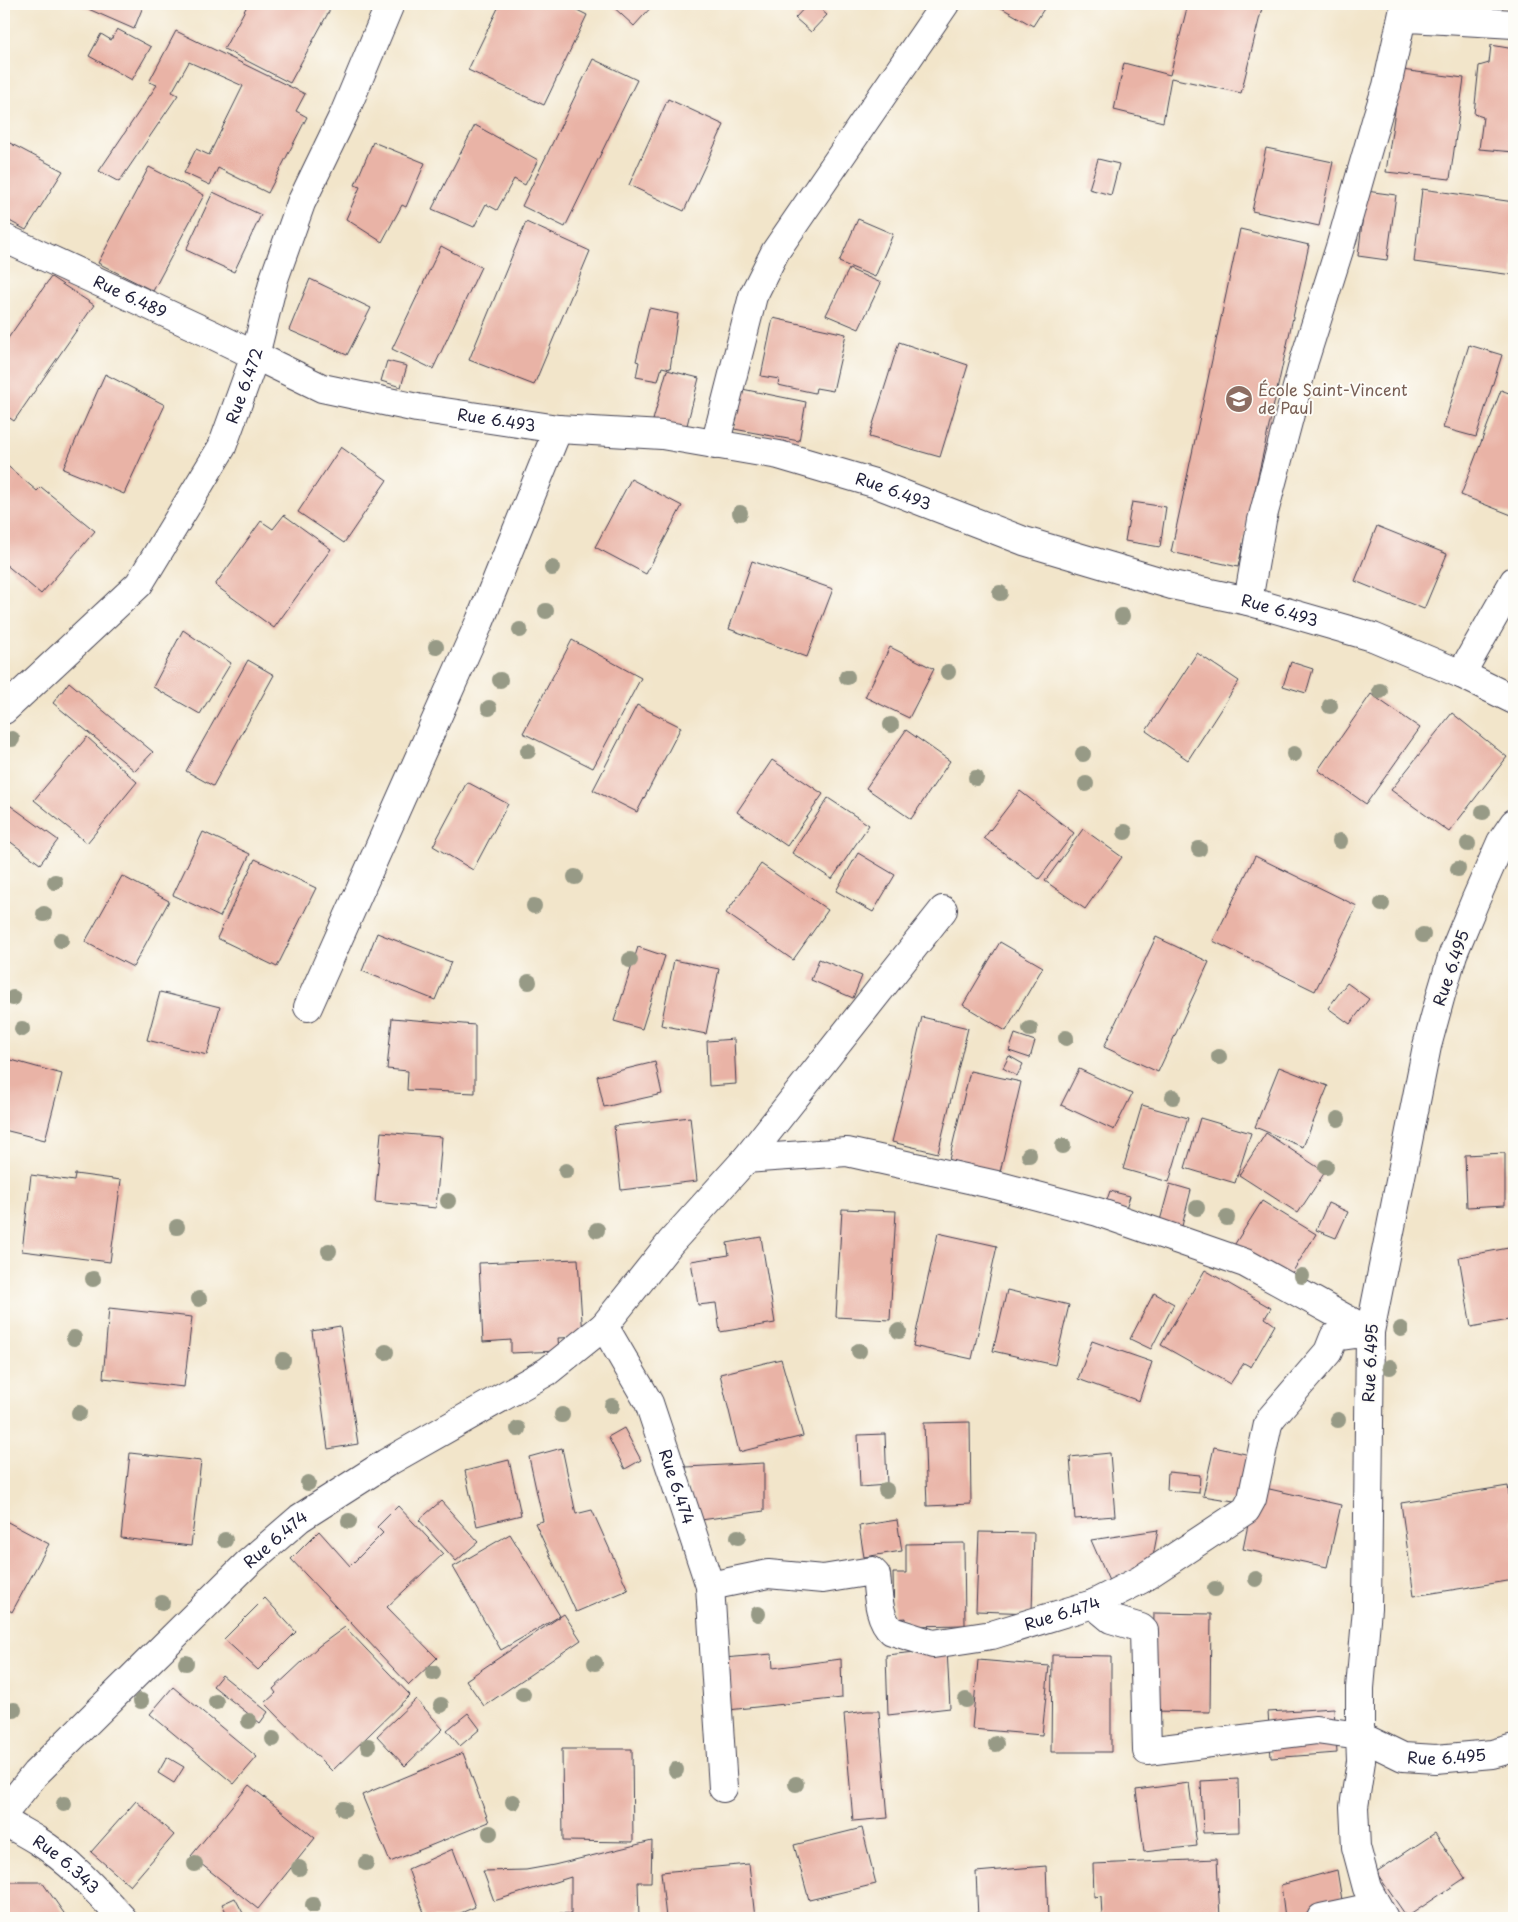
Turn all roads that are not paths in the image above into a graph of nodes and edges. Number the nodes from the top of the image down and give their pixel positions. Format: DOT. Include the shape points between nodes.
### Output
graph roads {
  1 [pos="390,4"];
  2 [pos="945,4"];
  3 [pos="1514,24"];
  4 [pos="4,238"];
  5 [pos="255,356"];
  6 [pos="558,430"];
  7 [pos="715,444"];
  8 [pos="1514,581"];
  9 [pos="1248,601"];
  10 [pos="1460,674"];
  11 [pos="1514,700"];
  12 [pos="4,710"];
  13 [pos="1514,822"];
  14 [pos="942,910"];
  15 [pos="308,1007"];
  16 [pos="746,1159"];
  17 [pos="604,1326"];
  18 [pos="1370,1332"];
  19 [pos="710,1586"];
  20 [pos="1093,1604"];
  21 [pos="1360,1736"];
  22 [pos="1514,1748"];
  23 [pos="723,1788"];
  24 [pos="4,1813"];
  25 [pos="4,1822"];
  26 [pos="1380,1912"];
  27 [pos="122,1918"];
  28 [pos="1321,1918"];
  1 -- 5 [label="street, Rue 6.472" via="344,114 301,202 274,279"];
  2 -- 7 [label="street" via="775,252 753,296"];
  3 -- 9 [label="street" via="1409,18 1404,8 1388,86 1304,361 1262,520"];
  4 -- 5 [label="street, Rue 6.489"];
  5 -- 6 [label="street, Rue 6.493" via="322,388 417,408"];
  5 -- 12 [label="street, Rue 6.472" via="222,447 139,584"];
  6 -- 7 [label="street, Rue 6.493" via="662,435"];
  6 -- 15 [label="street" via="480,621"];
  7 -- 9 [label="street, Rue 6.493" via="779,455 874,483 1024,541 1172,586"];
  8 -- 10 [label="street"];
  9 -- 10 [label="street, Rue 6.493" via="1373,637"];
  10 -- 11 [label="street, Rue 6.493"];
  13 -- 18 [label="street, Rue 6.495" via="1501,842 1453,954 1442,991 1427,1046"];
  14 -- 16 [label="street"];
  16 -- 17 [label="street" via="671,1242"];
  16 -- 18 [label="street" via="847,1152 996,1185 1098,1212 1245,1263"];
  17 -- 19 [label="street, Rue 6.474" via="648,1403"];
  17 -- 24 [label="street, Rue 6.474" via="548,1371 386,1463 300,1518 248,1563 48,1761"];
  18 -- 20 [label="street, Rue 6.474" via="1334,1338 1328,1352 1272,1416 1252,1499 1246,1510 1140,1580"];
  18 -- 21 [label="street, Rue 6.495" via="1366,1608"];
  19 -- 20 [label="street, Rue 6.474" via="768,1574 823,1579 872,1571 876,1575 888,1627 933,1644 992,1635"];
  19 -- 23 [label="street"];
  20 -- 21 [label="street" via="1111,1619 1144,1631 1148,1751 1316,1730"];
  21 -- 22 [label="street, Rue 6.495" via="1403,1756 1436,1759 1492,1754"];
  21 -- 26 [label="street" via="1362,1761 1354,1807 1356,1847 1368,1888"];
  25 -- 27 [label="street, Rue 6.343" via="39,1842 69,1865"];
  26 -- 28 [label="street"];
}
